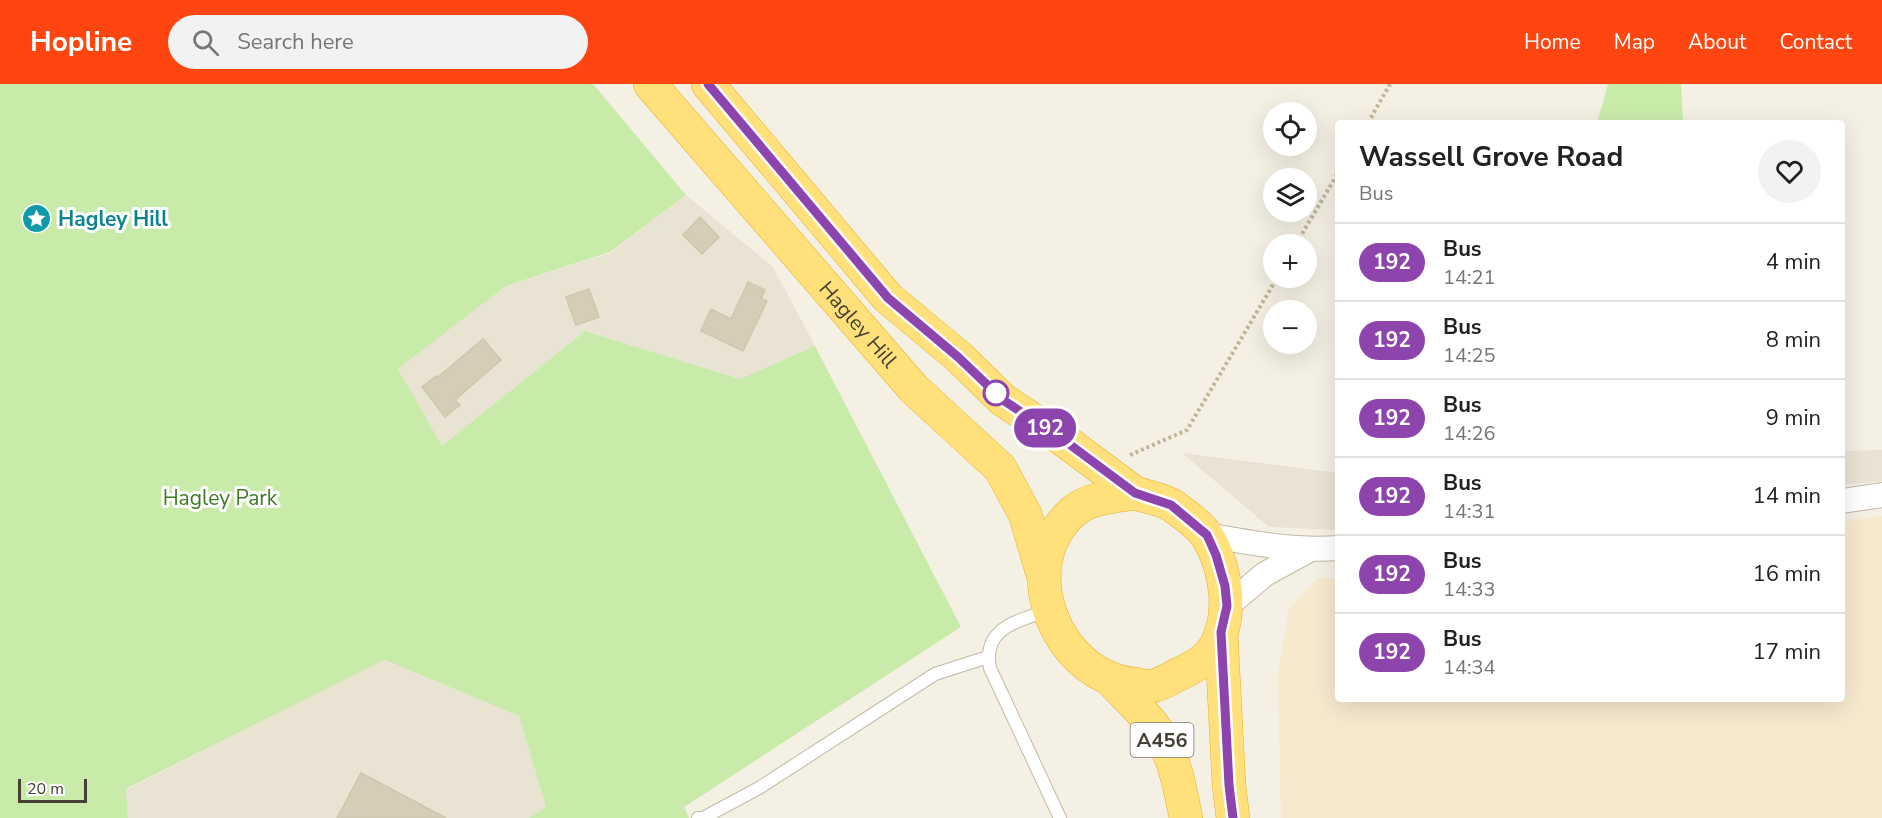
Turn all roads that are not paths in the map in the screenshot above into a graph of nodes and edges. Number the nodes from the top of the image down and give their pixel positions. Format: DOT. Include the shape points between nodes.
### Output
graph roads {
  1 [pos="650,84"];
  2 [pos="708,84"];
  3 [pos="1135,493"];
  4 [pos="1882,495"];
  5 [pos="1845,501"];
  6 [pos="1207,535"];
  7 [pos="1335,548"];
  8 [pos="1309,550"];
  9 [pos="1043,575"];
  10 [pos="1050,610"];
  11 [pos="1224,619"];
  12 [pos="988,657"];
  13 [pos="1109,678"];
  14 [pos="698,818"];
  15 [pos="1060,818"];
  16 [pos="1186,818"];
  17 [pos="1233,818"];
  1 -- 9 [label="highway, Hagley Hill" via="914,389 1000,468 1024,514"];
  2 -- 3 [label="highway, Hagley Hill" via="888,298 1003,400"];
  3 -- 6 [label="highway" via="1171,505"];
  3 -- 9 [label="highway" via="1096,500 1075,511 1059,529"];
  4 -- 5 [label="street"];
  6 -- 8 [label="street"];
  6 -- 11 [label="highway" via="1225,586"];
  7 -- 8 [label="street"];
  8 -- 11 [label="street" via="1265,574"];
  9 -- 10 [label="highway"];
  10 -- 12 [label="lane" via="1001,630 993,638"];
  10 -- 13 [label="highway" via="1059,634 1085,665"];
  11 -- 13 [label="highway" via="1210,653 1170,679 1152,686"];
  11 -- 17 [label="highway"];
  12 -- 14 [label="lane" via="935,674 759,788"];
  12 -- 15 [label="lane"];
  13 -- 16 [label="highway, A456" via="1164,742"];
}
